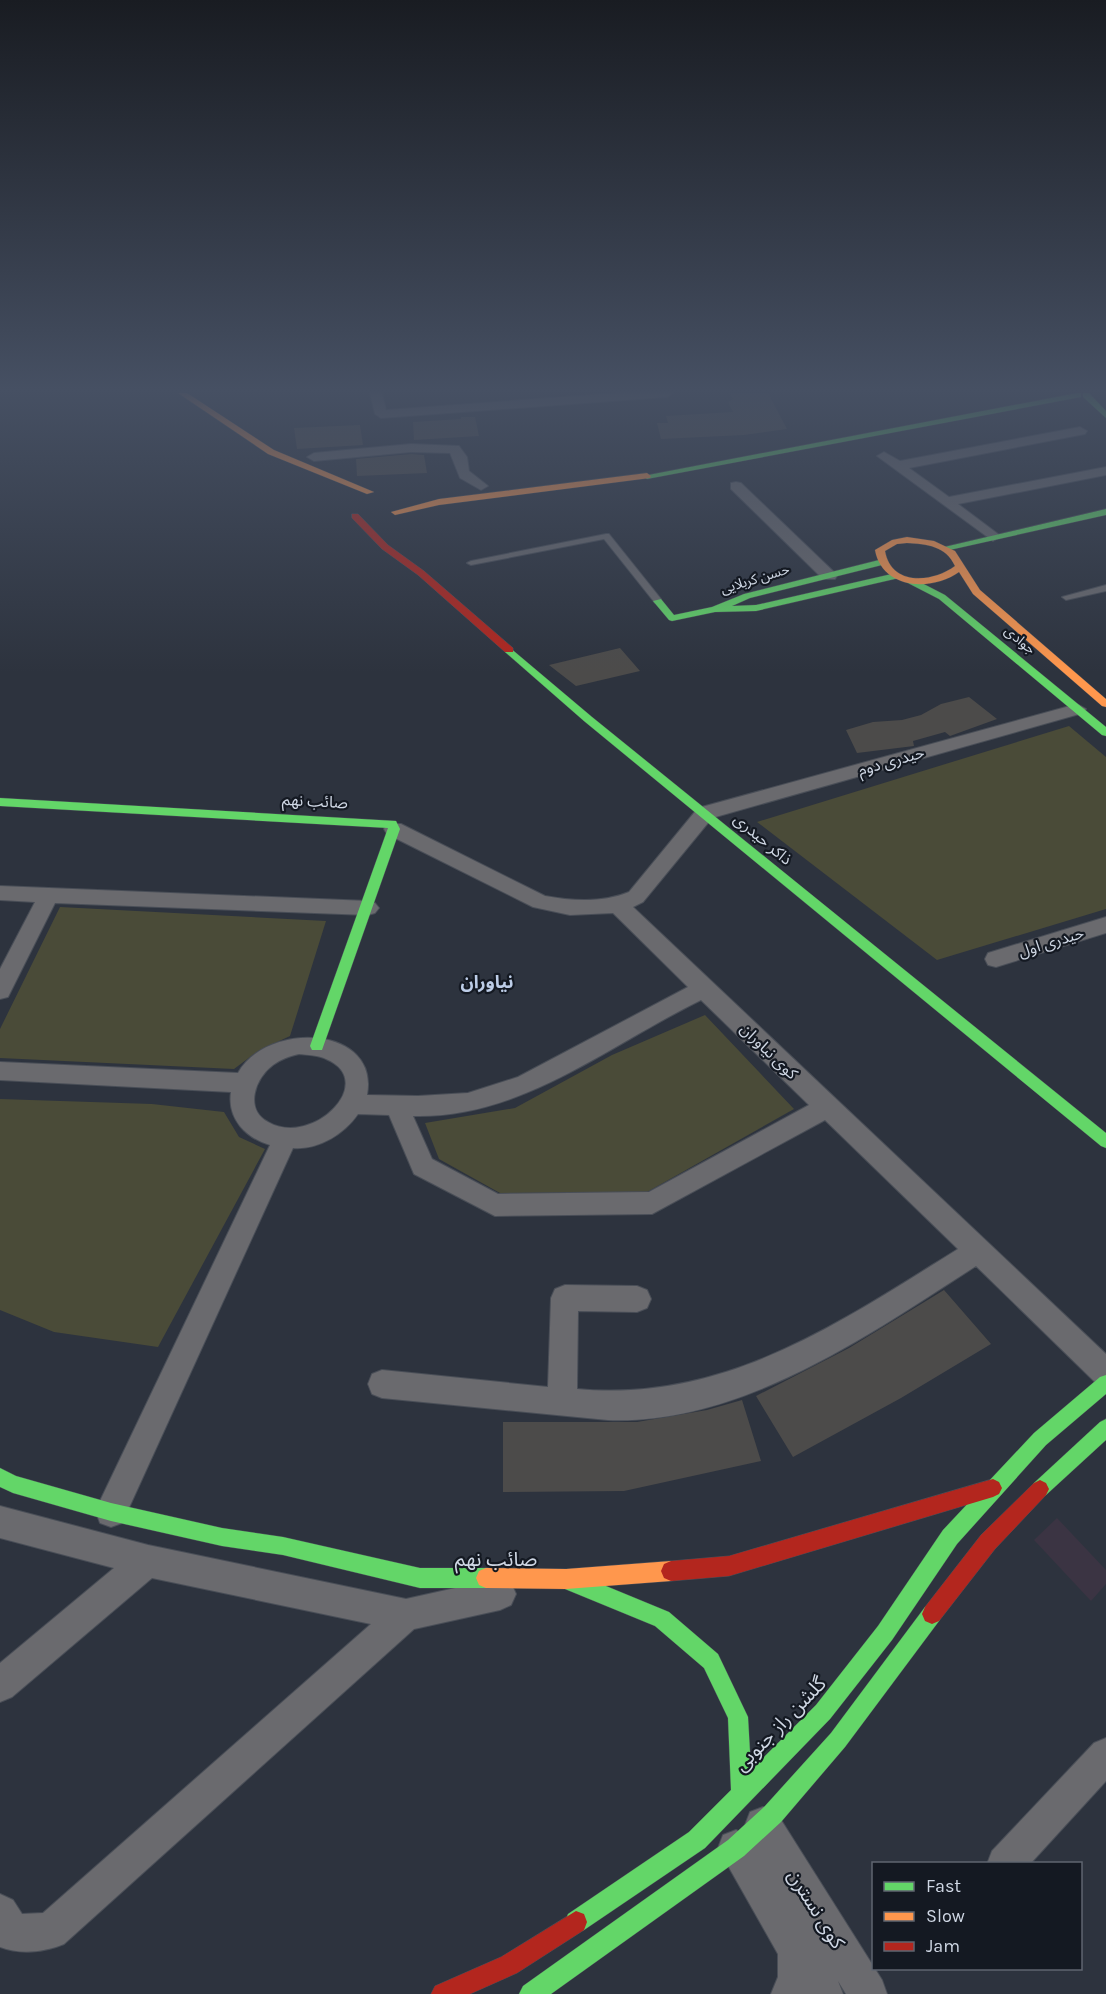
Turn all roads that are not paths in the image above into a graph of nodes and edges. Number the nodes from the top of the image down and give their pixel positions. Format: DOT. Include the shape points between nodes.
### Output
graph roads {
  1 [pos="355,486"];
  2 [pos="477,486"];
  3 [pos="512,486"];
  4 [pos="536,486"];
  5 [pos="736,486"];
  6 [pos="925,486"];
  7 [pos="1028,486"];
  8 [pos="421,490"];
  9 [pos="483,491"];
  10 [pos="370,492"];
  11 [pos="946,502"];
  12 [pos="350,508"];
  13 [pos="388,511"];
  14 [pos="1106,512"];
  15 [pos="1106,526"];
  16 [pos="395,537"];
  17 [pos="993,544"];
  18 [pos="945,548"];
  19 [pos="402,558"];
  20 [pos="963,561"];
  21 [pos="471,563"];
  22 [pos="879,563"];
  23 [pos="829,576"];
  24 [pos="902,578"];
  25 [pos="1106,588"];
  26 [pos="1066,597"];
  27 [pos="658,601"];
  28 [pos="715,609"];
  29 [pos="1104,702"];
  30 [pos="1077,709"];
  31 [pos="1106,733"];
  32 [pos="0,802"];
  33 [pos="705,813"];
  34 [pos="394,829"];
  35 [pos="0,893"];
  36 [pos="48,896"];
  37 [pos="618,905"];
  38 [pos="368,908"];
  39 [pos="1106,925"];
  40 [pos="996,959"];
  41 [pos="704,990"];
  42 [pos="0,991"];
  43 [pos="317,1046"];
  44 [pos="0,1071"];
  45 [pos="243,1083"];
  46 [pos="354,1104"];
  47 [pos="397,1106"];
  48 [pos="827,1107"];
  49 [pos="285,1139"];
  50 [pos="1106,1142"];
  51 [pos="978,1250"];
  52 [pos="638,1299"];
  53 [pos="1106,1373"];
  54 [pos="1106,1383"];
  55 [pos="382,1384"];
  56 [pos="562,1402"];
  57 [pos="1106,1428"];
  58 [pos="0,1477"];
  59 [pos="993,1488"];
  60 [pos="111,1512"];
  61 [pos="0,1522"];
  62 [pos="148,1561"];
  63 [pos="566,1579"];
  64 [pos="406,1615"];
  65 [pos="0,1685"];
  66 [pos="1106,1755"];
  67 [pos="742,1791"];
  68 [pos="750,1837"];
  69 [pos="1006,1862"];
  70 [pos="0,1913"];
  71 [pos="797,1954"];
  72 [pos="443,1994"];
  73 [pos="531,1994"];
  74 [pos="790,1994"];
  75 [pos="824,1994"];
  76 [pos="868,1994"];
  1 -- 10 [label="street"];
  2 -- 9 [label="street"];
  3 -- 9 [label="street"];
  4 -- 9 [label="street"];
  5 -- 23 [label="street"];
  6 -- 11 [label="street"];
  7 -- 11 [label="street"];
  8 -- 9 [label="street"];
  9 -- 13 [label="street"];
  10 -- 12 [label="street"];
  10 -- 13 [label="street"];
  11 -- 17 [label="street"];
  12 -- 13 [label="street"];
  12 -- 19 [label="street, ذاکر حیدری" via="385,547"];
  14 -- 17 [label="street"];
  15 -- 17 [label="street"];
  16 -- 19 [label="street"];
  17 -- 18 [label="street"];
  18 -- 20 [label="street, جوادی"];
  18 -- 22 [label="street" via="921,541 896,542 880,550"];
  19 -- 33 [label="street, ذاکر حیدری" via="588,719"];
  20 -- 24 [label="street, حسن کربلایی" via="957,573 937,581"];
  20 -- 29 [label="street, جوادی" via="976,592"];
  21 -- 27 [label="lane" via="606,536"];
  22 -- 23 [label="street, حسن کربلایی"];
  22 -- 24 [label="street, جوادی"];
  23 -- 28 [label="street, حسن کربلایی" via="747,596"];
  24 -- 28 [label="street, حسن کربلایی" via="756,608"];
  24 -- 30 [label="street, جوادی" via="942,597"];
  25 -- 26 [label="lane"];
  27 -- 28 [label="street" via="672,618"];
  29 -- 30 [label="street"];
  30 -- 31 [label="street, جوادی"];
  30 -- 33 [label="street, حیدری دوم"];
  32 -- 34 [label="street, صائب نهم" via="388,822"];
  33 -- 37 [label="street" via="636,897"];
  33 -- 50 [label="street, ذاکر حیدری"];
  34 -- 37 [label="street" via="540,902 570,908"];
  34 -- 38 [label="street"];
  35 -- 36 [label="street"];
  36 -- 38 [label="street"];
  36 -- 42 [label="street"];
  37 -- 41 [label="street, کوی نیاوران"];
  38 -- 43 [label="street"];
  39 -- 40 [label="street, حیدری اول"];
  41 -- 47 [label="street" via="526,1084 468,1103"];
  41 -- 48 [label="street, کوی نیاوران"];
  43 -- 45 [label="street" via="282,1049 265,1058"];
  43 -- 46 [label="street" via="348,1059 359,1088"];
  44 -- 45 [label="street"];
  45 -- 49 [label="street" via="243,1113 266,1134"];
  46 -- 47 [label="street"];
  46 -- 49 [label="street" via="343,1119 326,1131"];
  47 -- 48 [label="street" via="423,1166 495,1205 652,1203"];
  48 -- 51 [label="street, کوی نیاوران"];
  49 -- 60 [label="street"];
  51 -- 53 [label="street, کوی نیاوران"];
  51 -- 56 [label="street" via="848,1333 796,1361 748,1380 698,1395 636,1406"];
  52 -- 56 [label="street" via="566,1298"];
  54 -- 59 [label="street, گلشن راز جنوبی" via="1040,1439"];
  55 -- 56 [label="street"];
  57 -- 68 [label="street" via="989,1542 844,1734"];
  58 -- 60 [label="street, صائب نهم"];
  59 -- 63 [label="street, صائب نهم" via="729,1566"];
  59 -- 67 [label="street, گلشن راز جنوبی" via="950,1537 885,1632 823,1712"];
  60 -- 63 [label="street, صائب نهم" via="420,1578"];
  61 -- 62 [label="street"];
  62 -- 64 [label="street"];
  62 -- 65 [label="street"];
  63 -- 64 [label="street"];
  63 -- 67 [label="street" via="662,1619 711,1661 738,1717"];
  64 -- 70 [label="street" via="51,1931 12,1933"];
  66 -- 69 [label="street"];
  67 -- 72 [label="street, گلشن راز جنوبی" via="697,1840 641,1880 509,1965"];
  68 -- 71 [label="street"];
  68 -- 73 [label="street"];
  68 -- 76 [label="street, کوی نسترن"];
  71 -- 74 [label="street" via="797,1977"];
  71 -- 75 [label="street"];
}
